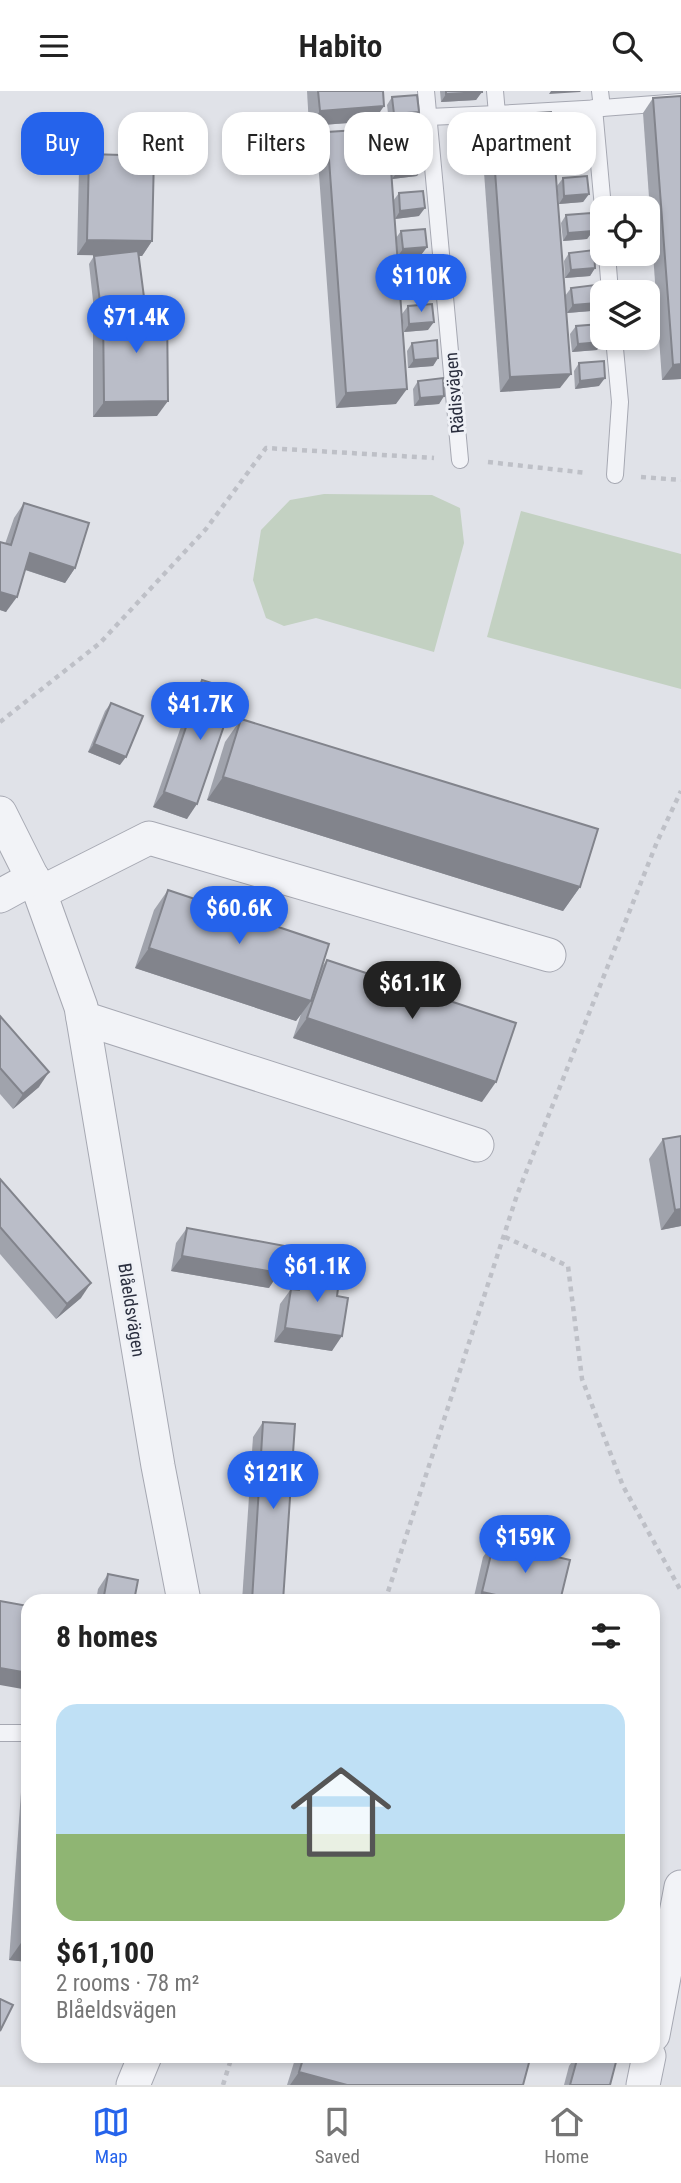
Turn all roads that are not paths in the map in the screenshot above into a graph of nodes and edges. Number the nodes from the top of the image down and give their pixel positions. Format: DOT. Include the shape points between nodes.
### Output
graph roads {
  1 [pos="426,91"];
  2 [pos="495,91"];
  3 [pos="600,91"];
  4 [pos="681,102"];
  5 [pos="598,108"];
  6 [pos="428,112"];
  7 [pos="497,112"];
  8 [pos="531,112"];
  9 [pos="433,171"];
  10 [pos="602,196"];
  11 [pos="615,350"];
  12 [pos="460,460"];
  13 [pos="615,475"];
  14 [pos="0,813"];
  15 [pos="36,886"];
  16 [pos="0,896"];
  17 [pos="549,955"];
  18 [pos="83,1018"];
  19 [pos="477,1145"];
  20 [pos="183,1594"];
  21 [pos="0,1733"];
  22 [pos="21,1733"];
  23 [pos="681,1887"];
  24 [pos="660,1998"];
  25 [pos="142,2063"];
  26 [pos="648,2063"];
  27 [pos="133,2085"];
  28 [pos="643,2085"];
  1 -- 6 [label="lane, Rädisvägen"];
  2 -- 7 [label="lane"];
  3 -- 5 [label="lane"];
  4 -- 5 [label="lane"];
  5 -- 8 [label="lane"];
  5 -- 10 [label="lane"];
  9 -- 12 [label="lane, Rädisvägen"];
  11 -- 13 [label="lane" via="620,402"];
  14 -- 15 [label="street, Blåeldsvägen"];
  15 -- 16 [label="street"];
  15 -- 17 [label="street" via="149,838"];
  15 -- 18 [label="street, Blåeldsvägen"];
  18 -- 19 [label="street"];
  18 -- 20 [label="street, Blåeldsvägen"];
  21 -- 22 [label="lane"];
  23 -- 24 [label="street"];
  25 -- 27 [label="street"];
  26 -- 28 [label="street"];
}
